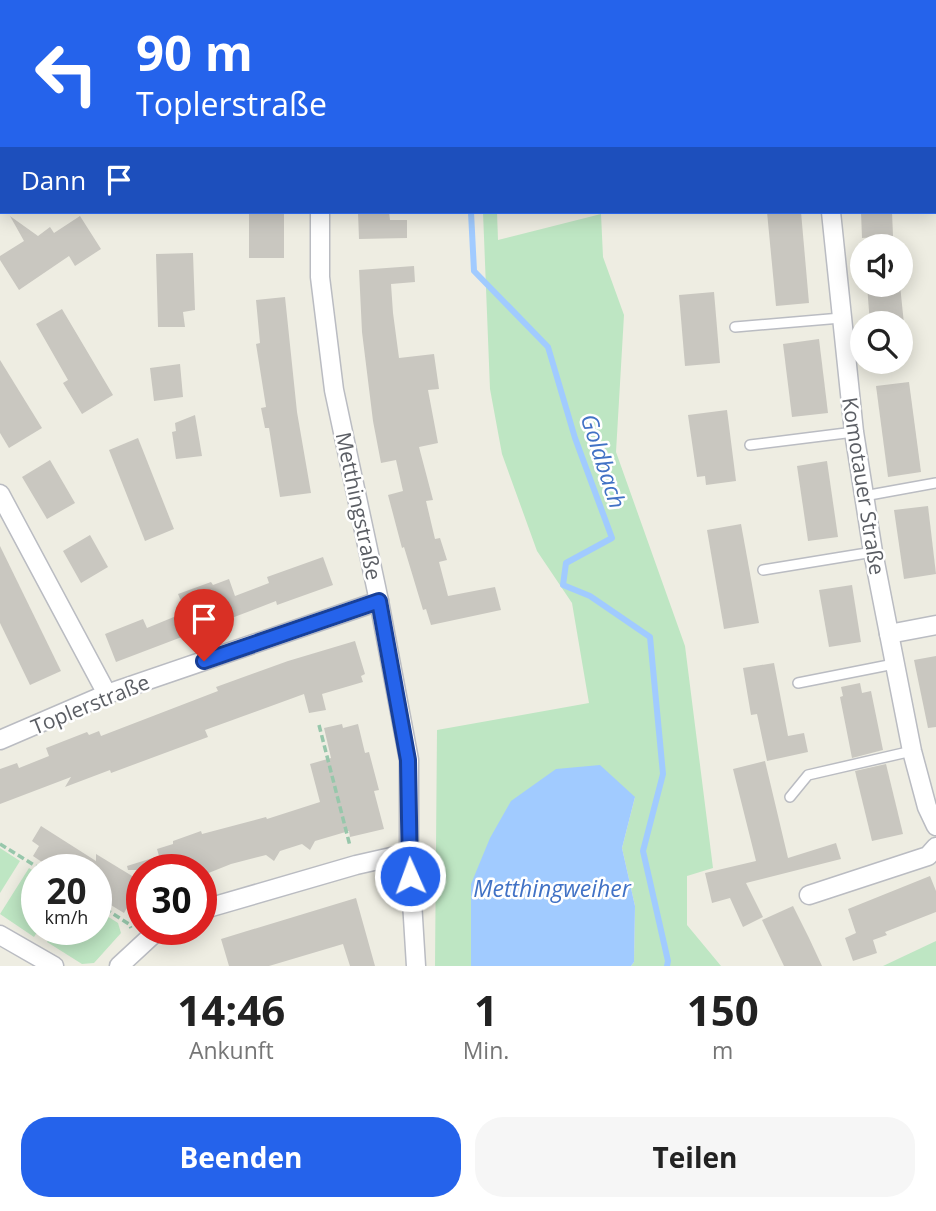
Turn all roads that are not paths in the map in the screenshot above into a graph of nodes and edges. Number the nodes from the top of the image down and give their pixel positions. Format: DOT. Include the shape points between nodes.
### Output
graph roads {
  1 [pos="320,214"];
  2 [pos="831,214"];
  3 [pos="841,318"];
  4 [pos="735,327"];
  5 [pos="854,432"];
  6 [pos="750,445"];
  7 [pos="936,483"];
  8 [pos="0,494"];
  9 [pos="864,496"];
  10 [pos="873,552"];
  11 [pos="763,570"];
  12 [pos="379,601"];
  13 [pos="936,625"];
  14 [pos="889,634"];
  15 [pos="894,664"];
  16 [pos="798,683"];
  17 [pos="107,694"];
  18 [pos="0,740"];
  19 [pos="912,751"];
  20 [pos="790,796"];
  21 [pos="936,826"];
  22 [pos="936,847"];
  23 [pos="409,853"];
  24 [pos="809,895"];
  25 [pos="217,905"];
  26 [pos="0,934"];
  27 [pos="142,945"];
  28 [pos="54,966"];
  29 [pos="119,966"];
  30 [pos="416,966"];
  1 -- 12 [label="street, Metthingstraße" via="320,277 334,390"];
  2 -- 3 [label="street, Komotauer Straße"];
  3 -- 4 [label="lane"];
  3 -- 5 [label="street, Komotauer Straße"];
  5 -- 6 [label="lane"];
  5 -- 9 [label="street, Komotauer Straße"];
  7 -- 9 [label="lane"];
  8 -- 17 [label="street"];
  9 -- 10 [label="street, Komotauer Straße"];
  10 -- 11 [label="lane"];
  10 -- 14 [label="street, Komotauer Straße"];
  12 -- 17 [label="street, Toplerstraße"];
  12 -- 23 [label="street, Metthingstraße" via="408,760"];
  13 -- 14 [label="street"];
  14 -- 15 [label="street, Komotauer Straße"];
  15 -- 16 [label="lane"];
  15 -- 19 [label="street, Komotauer Straße"];
  17 -- 18 [label="street, Toplerstraße"];
  19 -- 20 [label="lane" via="808,775"];
  19 -- 21 [label="street, Komotauer Straße"];
  22 -- 24 [label="street" via="928,856"];
  23 -- 25 [label="street"];
  23 -- 30 [label="street, Metthingstraße"];
  26 -- 28 [label="street"];
  27 -- 29 [label="street"];
}
